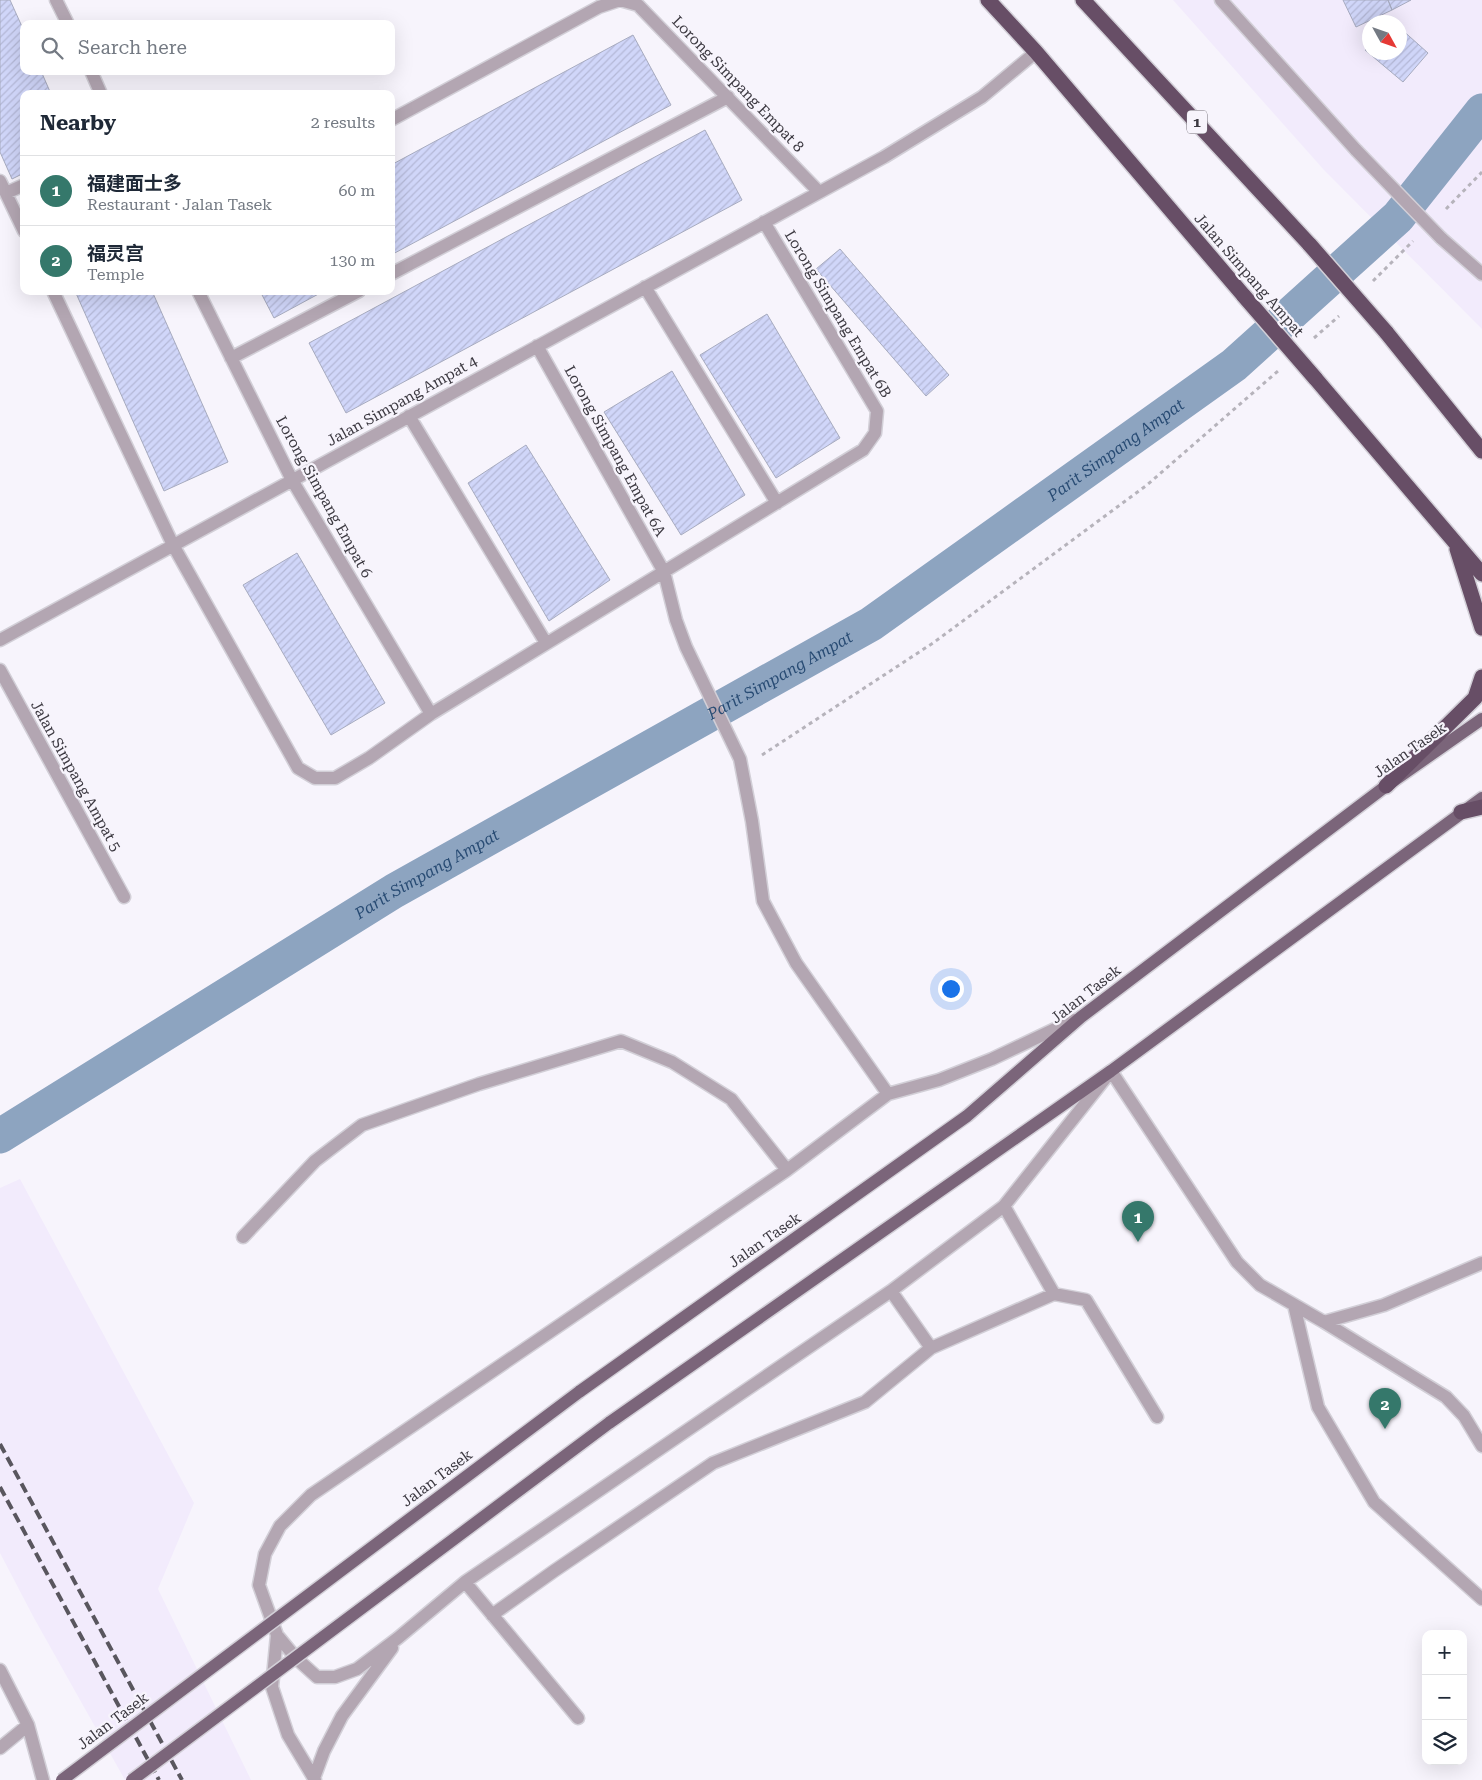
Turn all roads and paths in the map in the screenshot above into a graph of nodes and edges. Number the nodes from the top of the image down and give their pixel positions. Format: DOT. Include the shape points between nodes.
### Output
graph roads {
  1 [pos="56,0"];
  2 [pos="988,0"];
  3 [pos="1083,0"];
  4 [pos="1221,0"];
  5 [pos="66,20"];
  6 [pos="1036,52"];
  7 [pos="93,75"];
  8 [pos="99,90"];
  9 [pos="728,98"];
  10 [pos="395,118"];
  11 [pos="1482,172"];
  12 [pos="0,181"];
  13 [pos="20,187"];
  14 [pos="819,192"];
  15 [pos="6,193"];
  16 [pos="1443,212"];
  17 [pos="764,222"];
  18 [pos="20,223"];
  19 [pos="1415,240"];
  20 [pos="395,272"];
  21 [pos="1482,274"];
  22 [pos="645,287"];
  23 [pos="1367,288"];
  24 [pos="54,295"];
  25 [pos="200,295"];
  26 [pos="351,295"];
  27 [pos="1339,316"];
  28 [pos="1310,342"];
  29 [pos="537,346"];
  30 [pos="232,358"];
  31 [pos="1280,369"];
  32 [pos="409,416"];
  33 [pos="1482,450"];
  34 [pos="292,480"];
  35 [pos="777,503"];
  36 [pos="1454,542"];
  37 [pos="173,545"];
  38 [pos="664,572"];
  39 [pos="1482,574"];
  40 [pos="1482,628"];
  41 [pos="0,640"];
  42 [pos="546,643"];
  43 [pos="0,670"];
  44 [pos="1482,678"];
  45 [pos="431,714"];
  46 [pos="1482,719"];
  47 [pos="741,764"];
  48 [pos="1386,786"];
  49 [pos="1482,798"];
  50 [pos="1482,807"];
  51 [pos="1461,812"];
  52 [pos="124,897"];
  53 [pos="1081,1017"];
  54 [pos="1111,1071"];
  55 [pos="888,1094"];
  56 [pos="787,1170"];
  57 [pos="1004,1206"];
  58 [pos="244,1237"];
  59 [pos="1482,1263"];
  60 [pos="891,1291"];
  61 [pos="1054,1294"];
  62 [pos="1294,1305"];
  63 [pos="1324,1322"];
  64 [pos="931,1348"];
  65 [pos="1157,1417"];
  66 [pos="1482,1446"];
  67 [pos="465,1582"];
  68 [pos="1482,1599"];
  69 [pos="492,1615"];
  70 [pos="277,1636"];
  71 [pos="398,1638"];
  72 [pos="0,1670"];
  73 [pos="578,1718"];
  74 [pos="28,1724"];
  75 [pos="0,1748"];
  76 [pos="314,1779"];
  77 [pos="43,1780"];
  78 [pos="62,1780"];
  79 [pos="132,1780"];
  1 -- 5 [label="street"];
  2 -- 6 [label="highway, Jalan Simpang Ampat"];
  3 -- 33 [label="highway, 1, bridge" via="1310,245"];
  4 -- 21 [label="street, bridge" via="1356,150 1441,238"];
  6 -- 14 [label="street, Jalan Simpang Ampat 4" via="982,97"];
  6 -- 36 [label="highway, Jalan Simpang Ampat, bridge"];
  7 -- 8 [label="street"];
  9 -- 10 [label="street, Lorong Simpang Empat 8" via="638,5 620,0 600,7"];
  9 -- 14 [label="street, Lorong Simpang Empat 8"];
  9 -- 20 [label="street"];
  11 -- 16 [label="path"];
  12 -- 15 [label="street"];
  13 -- 15 [label="street"];
  14 -- 17 [label="street, Jalan Simpang Ampat 4"];
  15 -- 18 [label="street"];
  17 -- 22 [label="street, Jalan Simpang Ampat 4"];
  17 -- 35 [label="street, Lorong Simpang Empat 6B" via="878,411 876,433 863,450"];
  19 -- 23 [label="path"];
  22 -- 29 [label="street, Jalan Simpang Ampat 4"];
  22 -- 35 [label="street"];
  24 -- 37 [label="street"];
  25 -- 30 [label="street, Lorong Simpang Empat 6"];
  26 -- 30 [label="street"];
  27 -- 28 [label="path"];
  29 -- 32 [label="street, Jalan Simpang Ampat 4"];
  29 -- 38 [label="street, Lorong Simpang Empat 6A"];
  30 -- 34 [label="street, Lorong Simpang Empat 6"];
  31 -- 47 [label="path" via="1148,485 933,643"];
  32 -- 34 [label="street, Jalan Simpang Ampat 4"];
  32 -- 42 [label="street"];
  34 -- 37 [label="street, Jalan Simpang Ampat 4"];
  34 -- 45 [label="street, Lorong Simpang Empat 6"];
  35 -- 38 [label="street"];
  36 -- 39 [label="highway, Jalan Simpang Ampat"];
  36 -- 40 [label="highway"];
  37 -- 41 [label="street, Jalan Simpang Ampat 4"];
  37 -- 45 [label="street" via="298,768 315,778 335,778"];
  38 -- 42 [label="street"];
  38 -- 47 [label="street, Lorong Simpang Empat 6A" via="686,647"];
  42 -- 45 [label="street"];
  43 -- 52 [label="street, Jalan Simpang Ampat 5"];
  44 -- 48 [label="highway" via="1475,698"];
  46 -- 48 [label="main road, Jalan Tasek"];
  47 -- 55 [label="street, Lorong Simpang Empat 6A" via="763,901 796,963"];
  48 -- 53 [label="main road, Jalan Tasek"];
  49 -- 51 [label="main road"];
  50 -- 51 [label="highway"];
  51 -- 54 [label="main road"];
  53 -- 55 [label="street" via="992,1059 939,1080"];
  53 -- 78 [label="main road, Jalan Tasek, bridge" via="967,1116 579,1392"];
  54 -- 57 [label="street"];
  54 -- 62 [label="street" via="1237,1262 1260,1285"];
  54 -- 79 [label="main road, bridge" via="609,1423"];
  55 -- 56 [label="street"];
  56 -- 58 [label="street" via="731,1099 672,1062 621,1041 479,1084 362,1125 315,1161"];
  56 -- 70 [label="street" via="311,1495 280,1526 264,1554 259,1585"];
  57 -- 60 [label="street"];
  57 -- 61 [label="street"];
  59 -- 63 [label="street" via="1384,1305"];
  60 -- 64 [label="street"];
  60 -- 67 [label="street"];
  61 -- 64 [label="street"];
  61 -- 65 [label="street" via="1086,1300"];
  62 -- 63 [label="street"];
  62 -- 68 [label="street" via="1318,1407 1374,1502"];
  63 -- 66 [label="street" via="1446,1397 1464,1416"];
  64 -- 69 [label="street" via="865,1402 713,1463"];
  67 -- 69 [label="street"];
  67 -- 71 [label="street"];
  69 -- 73 [label="street"];
  70 -- 71 [label="street" via="317,1677 335,1677 357,1669"];
  70 -- 76 [label="street" via="272,1687 288,1735"];
  71 -- 76 [label="street" via="342,1716"];
  72 -- 74 [label="street"];
  74 -- 75 [label="street"];
  74 -- 77 [label="street"];
}
